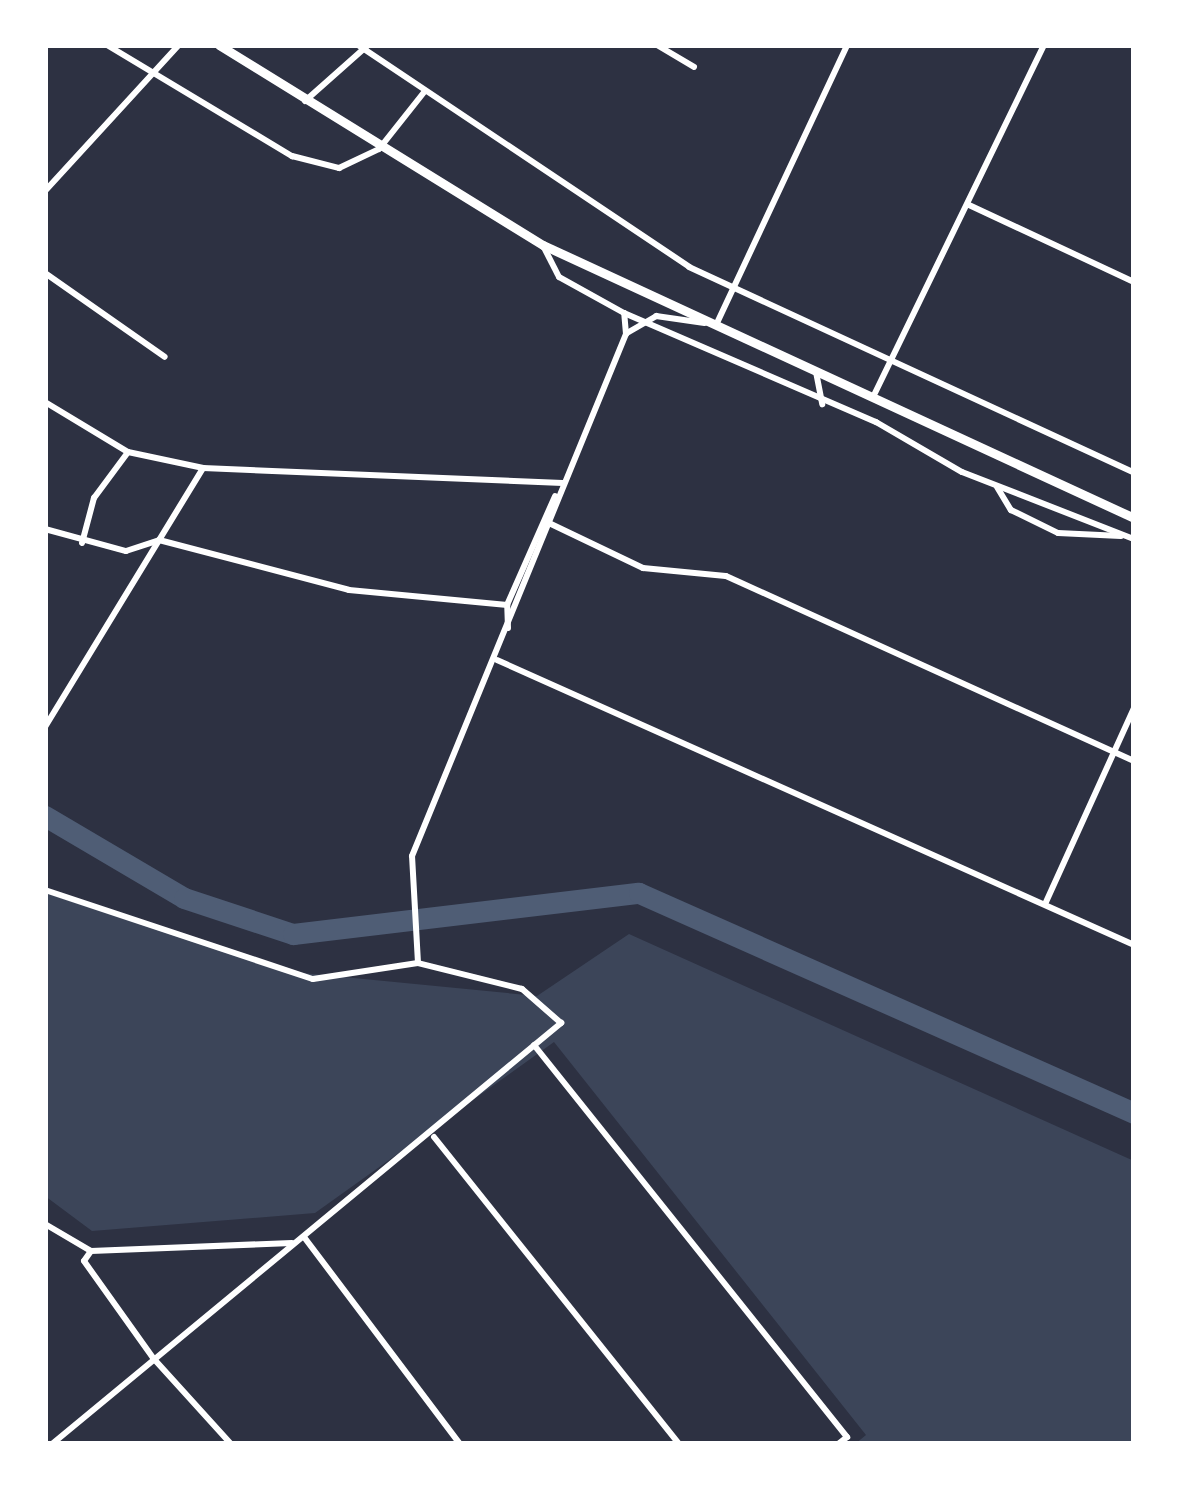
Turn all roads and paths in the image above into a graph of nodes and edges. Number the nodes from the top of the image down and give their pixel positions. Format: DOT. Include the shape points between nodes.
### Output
graph roads {
  1 [pos="107,45"];
  2 [pos="179,45"];
  3 [pos="219,45"];
  4 [pos="657,45"];
  5 [pos="847,45"];
  6 [pos="1044,45"];
  7 [pos="364,46"];
  8 [pos="694,67"];
  9 [pos="157,73"];
  10 [pos="425,91"];
  11 [pos="304,102"];
  12 [pos="379,149"];
  13 [pos="45,191"];
  14 [pos="968,204"];
  15 [pos="543,245"];
  16 [pos="45,273"];
  17 [pos="1134,282"];
  18 [pos="737,290"];
  19 [pos="624,313"];
  20 [pos="643,321"];
  21 [pos="715,324"];
  22 [pos="626,334"];
  23 [pos="165,357"];
  24 [pos="895,358"];
  25 [pos="815,367"];
  26 [pos="875,393"];
  27 [pos="45,402"];
  28 [pos="822,404"];
  29 [pos="128,452"];
  30 [pos="203,468"];
  31 [pos="1134,472"];
  32 [pos="563,482"];
  33 [pos="997,487"];
  34 [pos="1134,518"];
  35 [pos="550,524"];
  36 [pos="45,530"];
  37 [pos="1130,537"];
  38 [pos="159,540"];
  39 [pos="82,543"];
  40 [pos="506,605"];
  41 [pos="508,630"];
  42 [pos="497,660"];
  43 [pos="1134,708"];
  44 [pos="45,727"];
  45 [pos="1114,752"];
  46 [pos="1134,760"];
  47 [pos="45,890"];
  48 [pos="1046,903"];
  49 [pos="1134,945"];
  50 [pos="418,963"];
  51 [pos="534,1045"];
  52 [pos="434,1136"];
  53 [pos="45,1224"];
  54 [pos="304,1237"];
  55 [pos="296,1243"];
  56 [pos="91,1251"];
  57 [pos="154,1359"];
  58 [pos="52,1444"];
  59 [pos="231,1444"];
  60 [pos="460,1444"];
  61 [pos="679,1444"];
  62 [pos="838,1444"];
  1 -- 9 [label="street"];
  2 -- 9 [label="street"];
  3 -- 11 [label="main road"];
  4 -- 8 [label="street"];
  5 -- 18 [label="street"];
  6 -- 14 [label="street"];
  7 -- 10 [label="street"];
  7 -- 11 [label="street"];
  9 -- 12 [label="street" via="292,156 339,168"];
  9 -- 13 [label="street"];
  10 -- 12 [label="street"];
  10 -- 18 [label="street" via="550,183"];
  11 -- 12 [label="main road"];
  12 -- 15 [label="main road"];
  14 -- 17 [label="street"];
  14 -- 24 [label="street"];
  15 -- 19 [label="street" via="559,277"];
  15 -- 21 [label="main road"];
  16 -- 23 [label="street"];
  18 -- 21 [label="street"];
  18 -- 24 [label="street"];
  19 -- 20 [label="street"];
  19 -- 22 [label="street"];
  20 -- 21 [label="street"];
  20 -- 22 [label="street"];
  20 -- 28 [label="street"];
  21 -- 25 [label="main road"];
  22 -- 32 [label="street"];
  24 -- 26 [label="street"];
  24 -- 31 [label="street"];
  25 -- 26 [label="main road"];
  25 -- 28 [label="street"];
  26 -- 34 [label="main road"];
  27 -- 29 [label="street"];
  28 -- 33 [label="street"];
  29 -- 30 [label="street"];
  29 -- 39 [label="street" via="94,498"];
  30 -- 32 [label="street"];
  30 -- 38 [label="street"];
  32 -- 35 [label="street"];
  32 -- 40 [label="street"];
  33 -- 37 [label="street"];
  33 -- 37 [label="street" via="1011,510 1073,539"];
  35 -- 41 [label="street"];
  35 -- 45 [label="street" via="643,568 726,576"];
  36 -- 39 [label="street"];
  38 -- 39 [label="street" via="126,551"];
  38 -- 40 [label="street" via="349,590"];
  38 -- 44 [label="street"];
  40 -- 41 [label="street"];
  41 -- 42 [label="street"];
  42 -- 48 [label="street"];
  42 -- 50 [label="street" via="412,856"];
  43 -- 45 [label="street"];
  45 -- 46 [label="street"];
  45 -- 48 [label="street"];
  47 -- 50 [label="street" via="313,979"];
  48 -- 49 [label="street"];
  50 -- 51 [label="street" via="554,1007 561,1022"];
  51 -- 52 [label="street"];
  51 -- 62 [label="street" via="848,1437"];
  52 -- 54 [label="street"];
  52 -- 61 [label="street"];
  53 -- 56 [label="street"];
  54 -- 55 [label="street"];
  54 -- 60 [label="street"];
  55 -- 56 [label="street"];
  55 -- 57 [label="street"];
  56 -- 57 [label="street" via="85,1261"];
  57 -- 58 [label="street"];
  57 -- 59 [label="street"];
}
